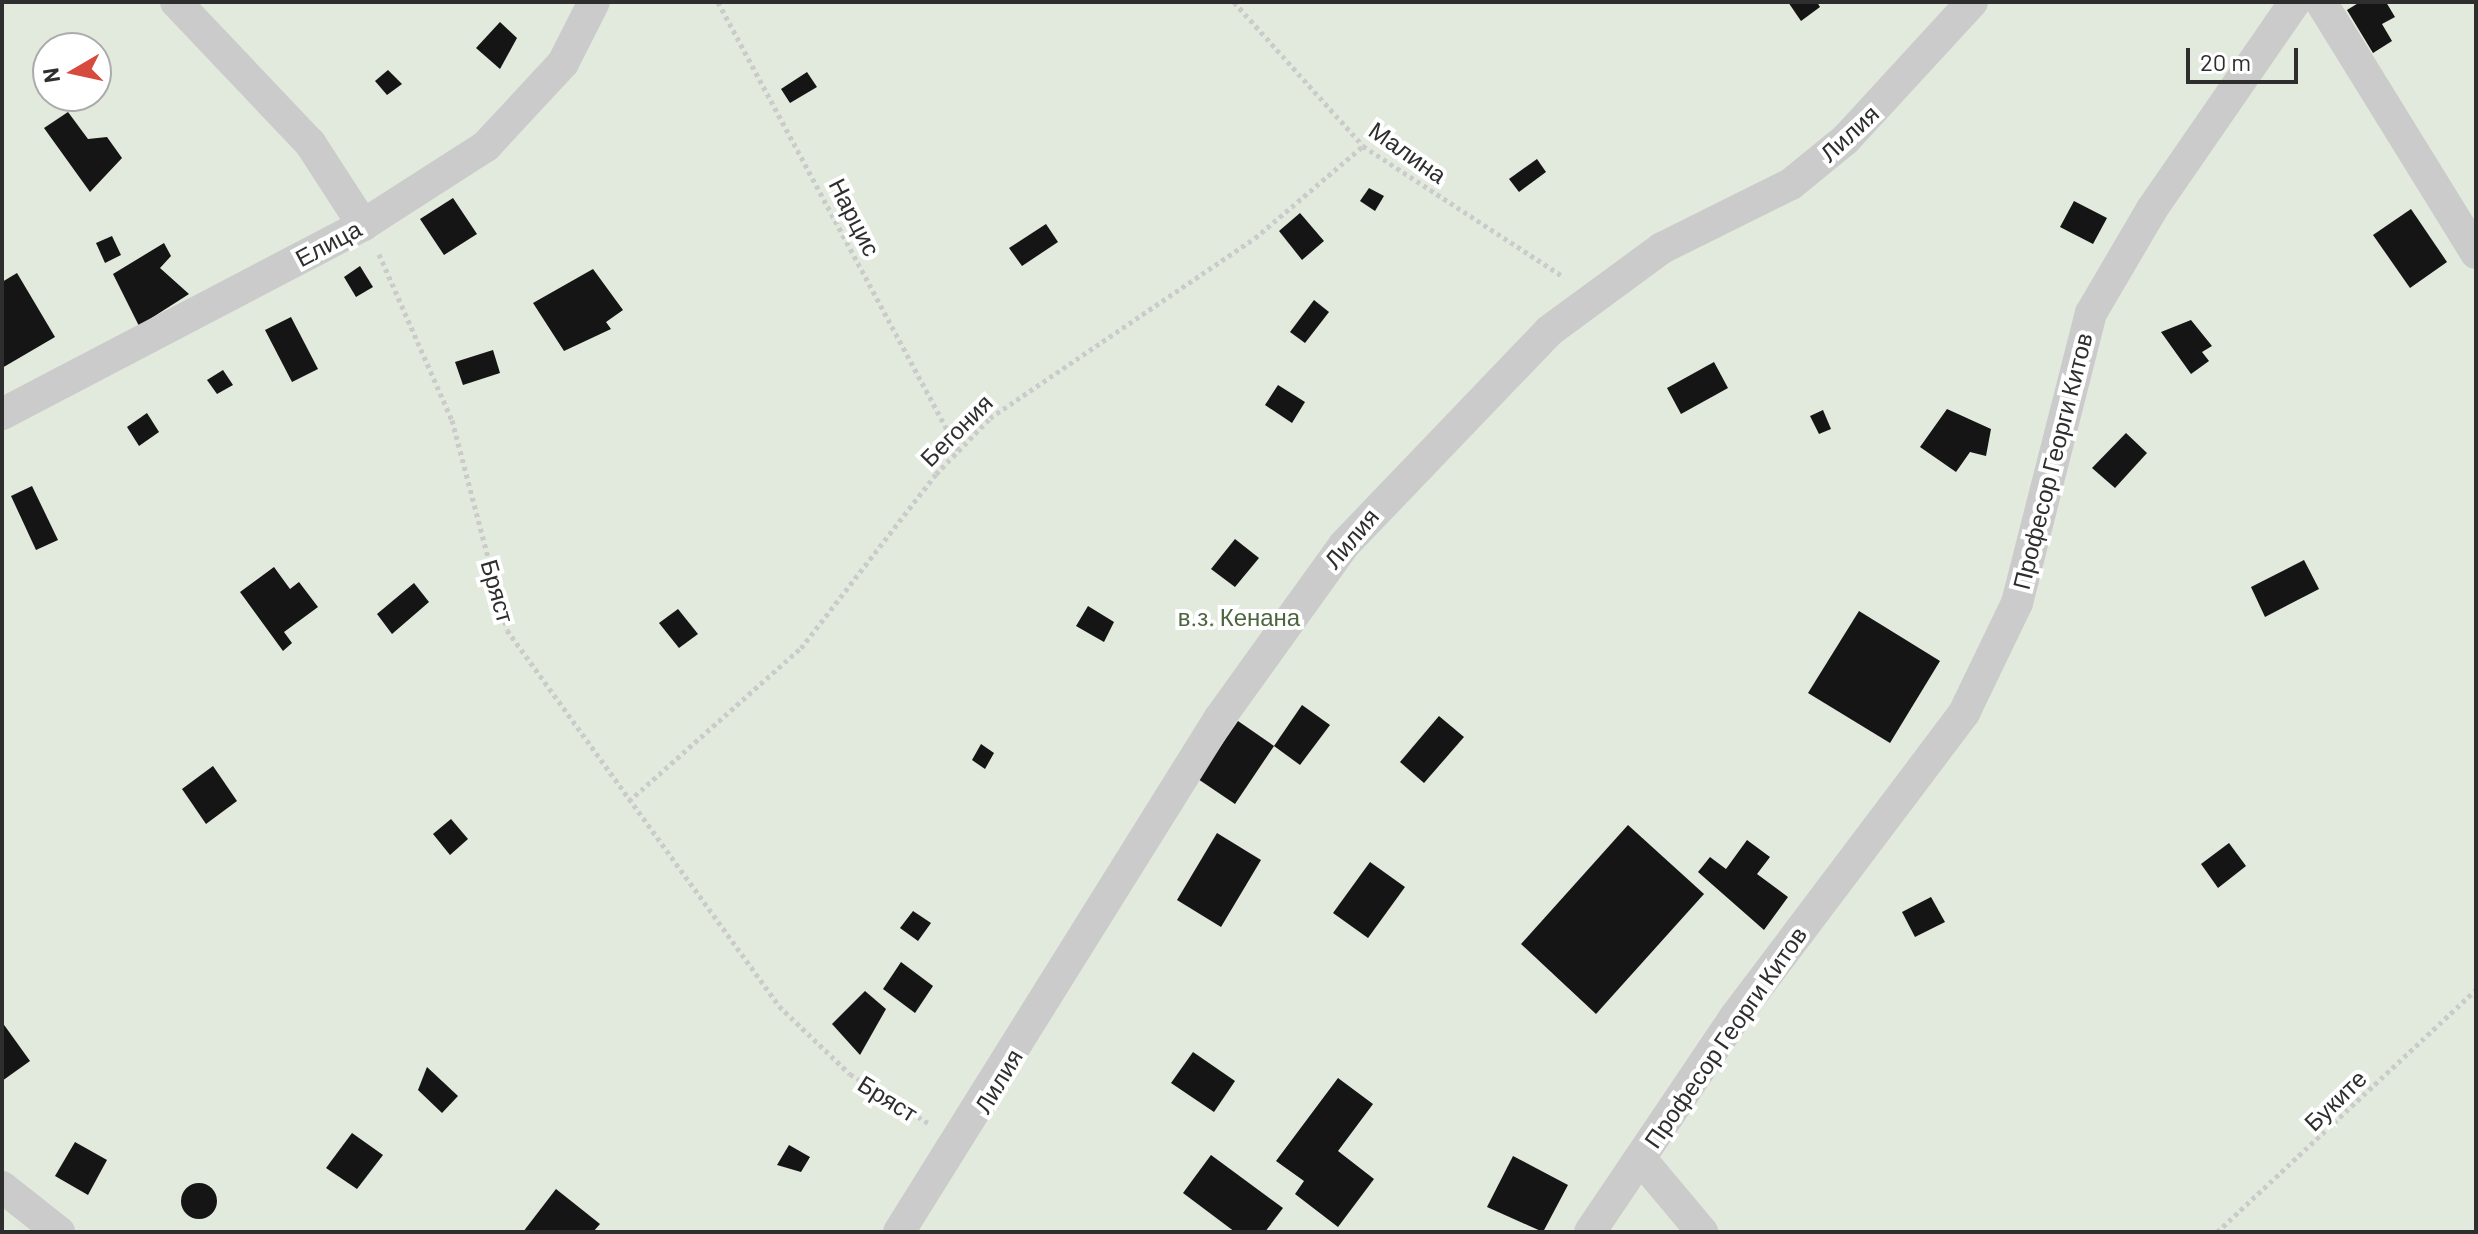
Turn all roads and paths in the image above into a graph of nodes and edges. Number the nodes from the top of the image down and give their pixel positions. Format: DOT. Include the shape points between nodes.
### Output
graph roads {
  1 [pos="176,2"];
  2 [pos="594,2"];
  3 [pos="718,2"];
  4 [pos="1234,2"];
  5 [pos="1972,2"];
  6 [pos="2295,2"];
  7 [pos="2321,2"];
  8 [pos="1363,146"];
  9 [pos="363,225"];
  10 [pos="2476,253"];
  11 [pos="1592,295"];
  12 [pos="2,414"];
  13 [pos="958,450"];
  14 [pos="629,801"];
  15 [pos="2476,990"];
  16 [pos="960,1142"];
  17 [pos="1640,1158"];
  18 [pos="2,1187"];
  19 [pos="59,1232"];
  20 [pos="899,1232"];
  21 [pos="1590,1232"];
  22 [pos="1702,1232"];
  23 [pos="2217,1232"];
  1 -- 9 [label="street" via="310,143"];
  2 -- 9 [label="street, Елица" via="563,63 503,130"];
  3 -- 13 [label="path, Нарцис"];
  4 -- 8 [label="path, Малина"];
  5 -- 11 [label="street, Лилия" via="1856,129 1791,184 1662,248"];
  6 -- 17 [label="street, Професор Георги Китов" via="2152,209 2091,313 2073,360 2047,497 1991,667"];
  7 -- 10 [label="street"];
  8 -- 11 [label="path, Малина"];
  8 -- 13 [label="path, Бегония" via="1255,238 1035,383"];
  9 -- 12 [label="street, Елица"];
  9 -- 14 [label="path, Бряст" via="452,420 507,630"];
  11 -- 16 [label="street, Лилия" via="1489,387 1290,614"];
  13 -- 14 [label="path, Бегония" via="801,648"];
  14 -- 16 [label="path, Бряст" via="817,1047"];
  15 -- 23 [label="path, Буките"];
  16 -- 20 [label="street, Лилия"];
  17 -- 21 [label="street, Професор Георги Китов"];
  17 -- 22 [label="street"];
  18 -- 19 [label="street"];
}
